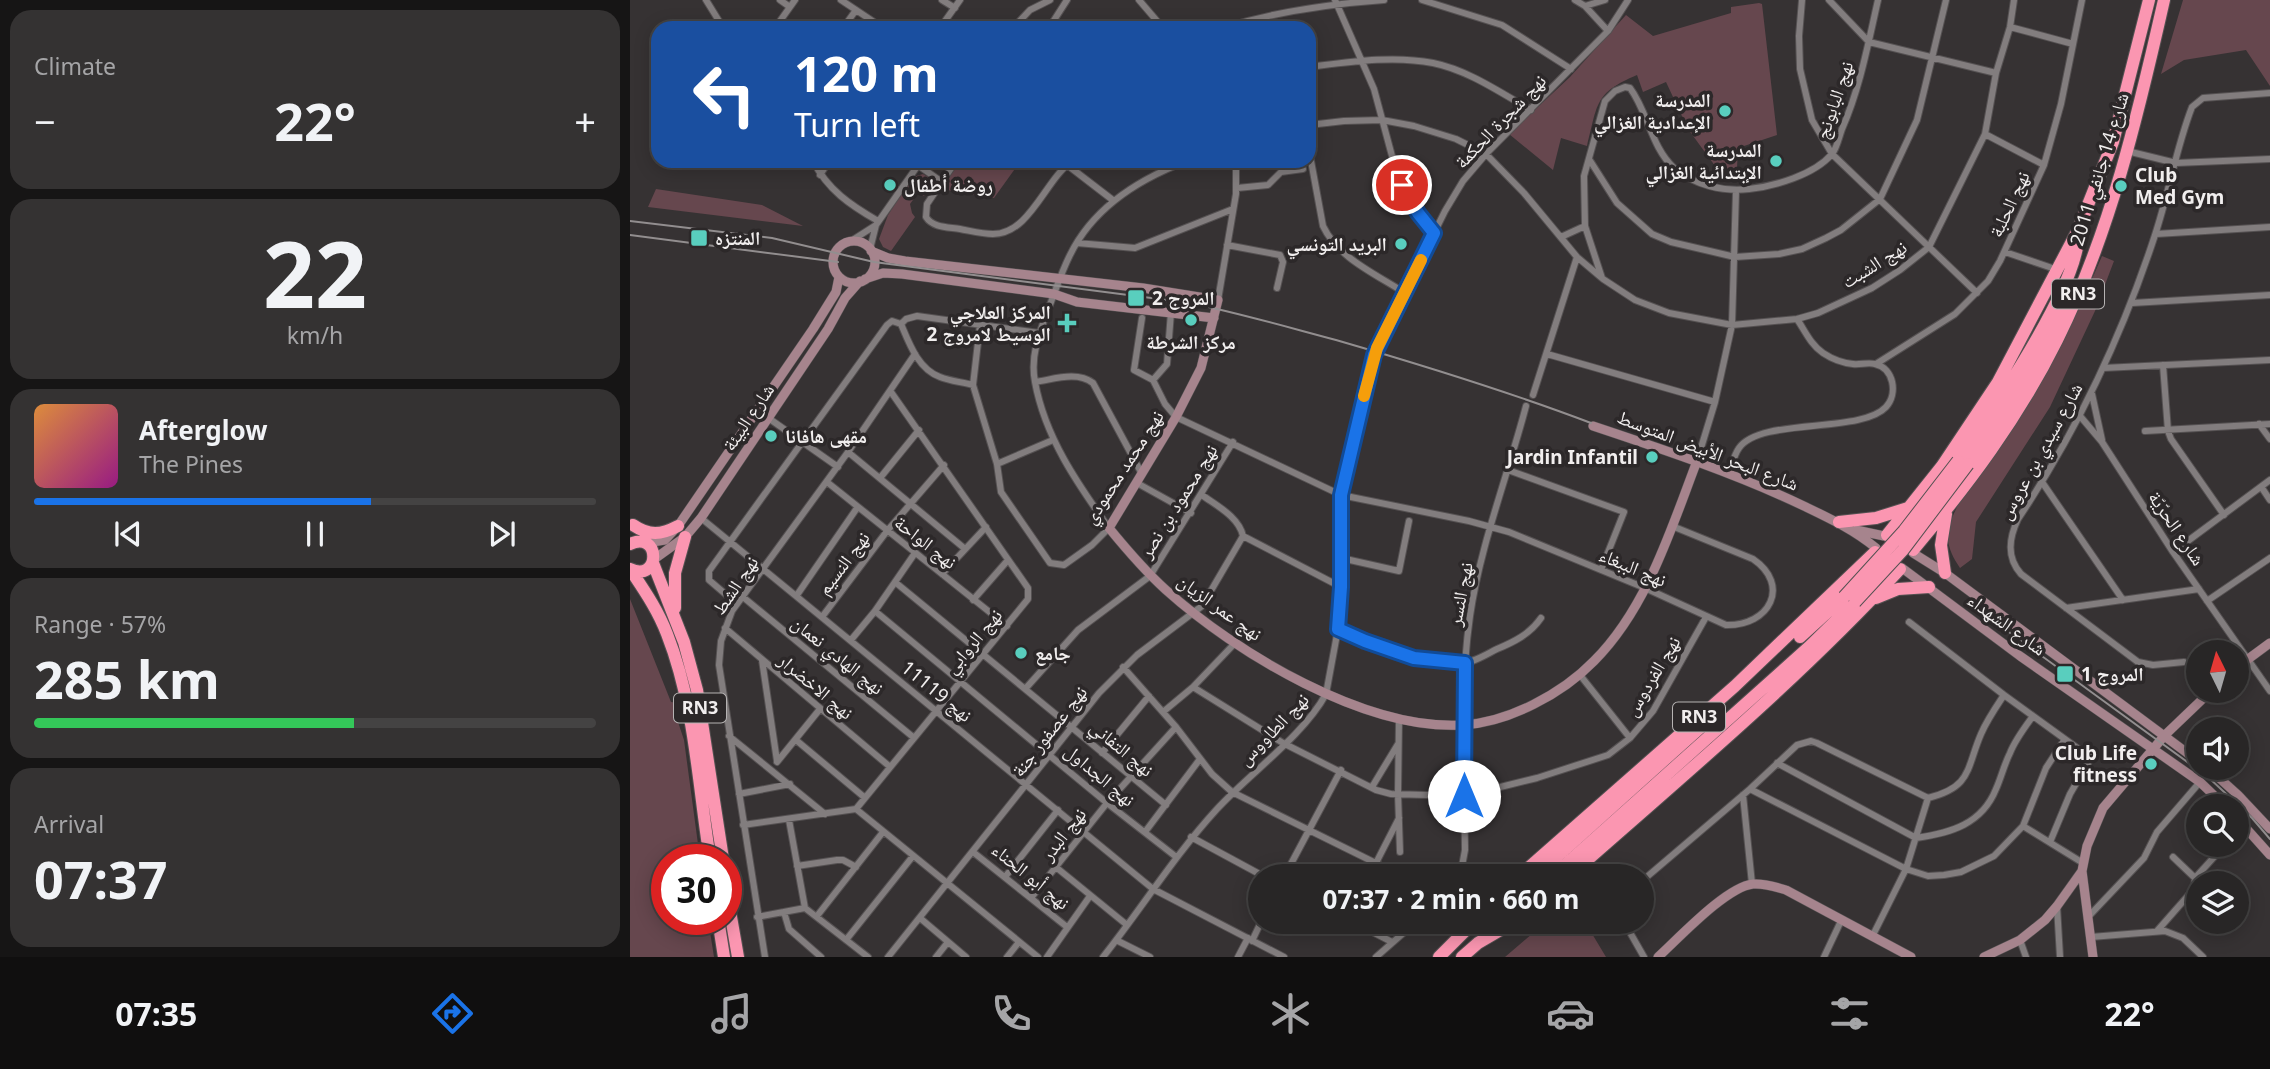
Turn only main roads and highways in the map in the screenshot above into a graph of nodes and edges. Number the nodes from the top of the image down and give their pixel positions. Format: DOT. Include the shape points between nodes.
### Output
graph roads {
  1 [pos="2149,0"];
  2 [pos="2164,0"];
  3 [pos="2078,230"];
  4 [pos="2098,240"];
  5 [pos="1963,463"];
  6 [pos="1911,506"];
  7 [pos="1948,509"];
  8 [pos="631,522"];
  9 [pos="1844,525"];
  10 [pos="1885,535"];
  11 [pos="645,543"];
  12 [pos="630,544"];
  13 [pos="1876,550"];
  14 [pos="1913,552"];
  15 [pos="653,562"];
  16 [pos="630,569"];
  17 [pos="1901,569"];
  18 [pos="1945,573"];
  19 [pos="1929,587"];
  20 [pos="1849,600"];
  21 [pos="1870,602"];
  22 [pos="676,619"];
  23 [pos="708,844"];
  24 [pos="721,844"];
  25 [pos="1533,864"];
  26 [pos="1549,864"];
  27 [pos="1567,864"];
  28 [pos="1583,864"];
  29 [pos="1463,934"];
  30 [pos="1488,934"];
  31 [pos="1493,934"];
  32 [pos="721,935"];
  33 [pos="734,935"];
  34 [pos="1478,943"];
  35 [pos="724,957"];
  36 [pos="738,957"];
  37 [pos="1439,957"];
  38 [pos="1462,957"];
  1 -- 3 [label="highway, شارع 14 جانفي 2011 / RN3" via="2113,142"];
  2 -- 4 [label="highway, شارع 14 جانفي 2011 / RN3" via="2142,99"];
  3 -- 5 [label="highway" via="2077,255 2055,304"];
  3 -- 6 [label="highway, شارع 14 جانفي 2011 / RN3" via="1998,382"];
  4 -- 5 [label="highway" via="1996,426"];
  4 -- 7 [label="highway, شارع 14 جانفي 2011 / RN3" via="2049,355 1997,442"];
  5 -- 20 [label="highway, bridge" via="1918,531"];
  6 -- 9 [label="highway"];
  6 -- 10 [label="highway, شارع 14 جانفي 2011 / RN3"];
  7 -- 14 [label="highway, شارع 14 جانفي 2011 / RN3"];
  7 -- 18 [label="highway" via="1941,545"];
  8 -- 11 [label="highway, RN3"];
  8 -- 22 [label="highway" via="644,533 681,532 675,572"];
  10 -- 13 [label="highway, RN3"];
  10 -- 14 [label="highway" via="1906,537"];
  11 -- 12 [label="highway"];
  11 -- 15 [label="highway, RN3" via="653,550"];
  13 -- 17 [label="highway" via="1885,568"];
  13 -- 25 [label="highway, RN3" via="1735,686"];
  14 -- 17 [label="highway, RN3"];
  15 -- 16 [label="highway, RN3" via="643,571"];
  15 -- 22 [label="highway, RN3"];
  16 -- 23 [label="highway, RN3" via="648,593 676,658 694,741"];
  17 -- 21 [label="highway, RN3"];
  19 -- 21 [label="highway" via="1898,589"];
  20 -- 26 [label="highway"];
  20 -- 27 [label="highway" via="1809,647"];
  21 -- 28 [label="highway, RN3" via="1768,701"];
  22 -- 24 [label="highway, RN3" via="697,690"];
  29 -- 37 [label="highway"];
  30 -- 34 [label="highway"];
  31 -- 34 [label="highway"];
  32 -- 35 [label="highway"];
  33 -- 36 [label="highway"];
  34 -- 38 [label="highway"];
}
